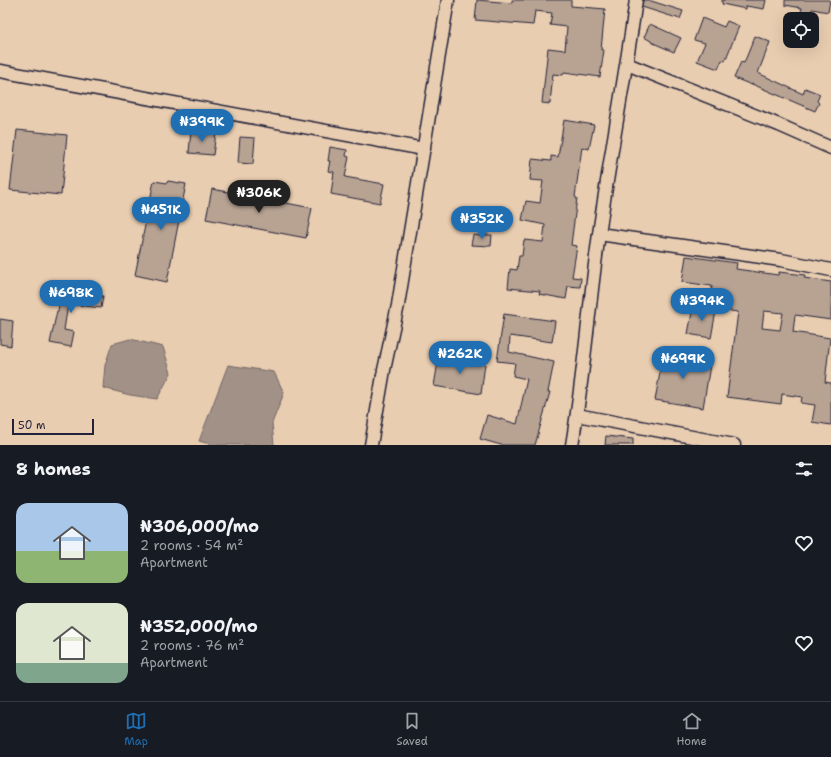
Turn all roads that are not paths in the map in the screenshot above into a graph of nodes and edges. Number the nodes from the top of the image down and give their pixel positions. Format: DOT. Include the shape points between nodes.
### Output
graph roads {
  1 [pos="448,0"];
  2 [pos="636,0"];
  3 [pos="627,64"];
  4 [pos="0,71"];
  5 [pos="831,148"];
  6 [pos="424,149"];
  7 [pos="599,234"];
  8 [pos="831,270"];
  9 [pos="577,415"];
  10 [pos="371,445"];
  11 [pos="572,445"];
  12 [pos="734,445"];
  1 -- 6 [label="street"];
  2 -- 3 [label="street"];
  3 -- 5 [label="street"];
  3 -- 7 [label="street"];
  4 -- 6 [label="street"];
  6 -- 10 [label="street"];
  7 -- 8 [label="street" via="781,260"];
  7 -- 9 [label="street"];
  9 -- 11 [label="street"];
  9 -- 12 [label="street"];
}
